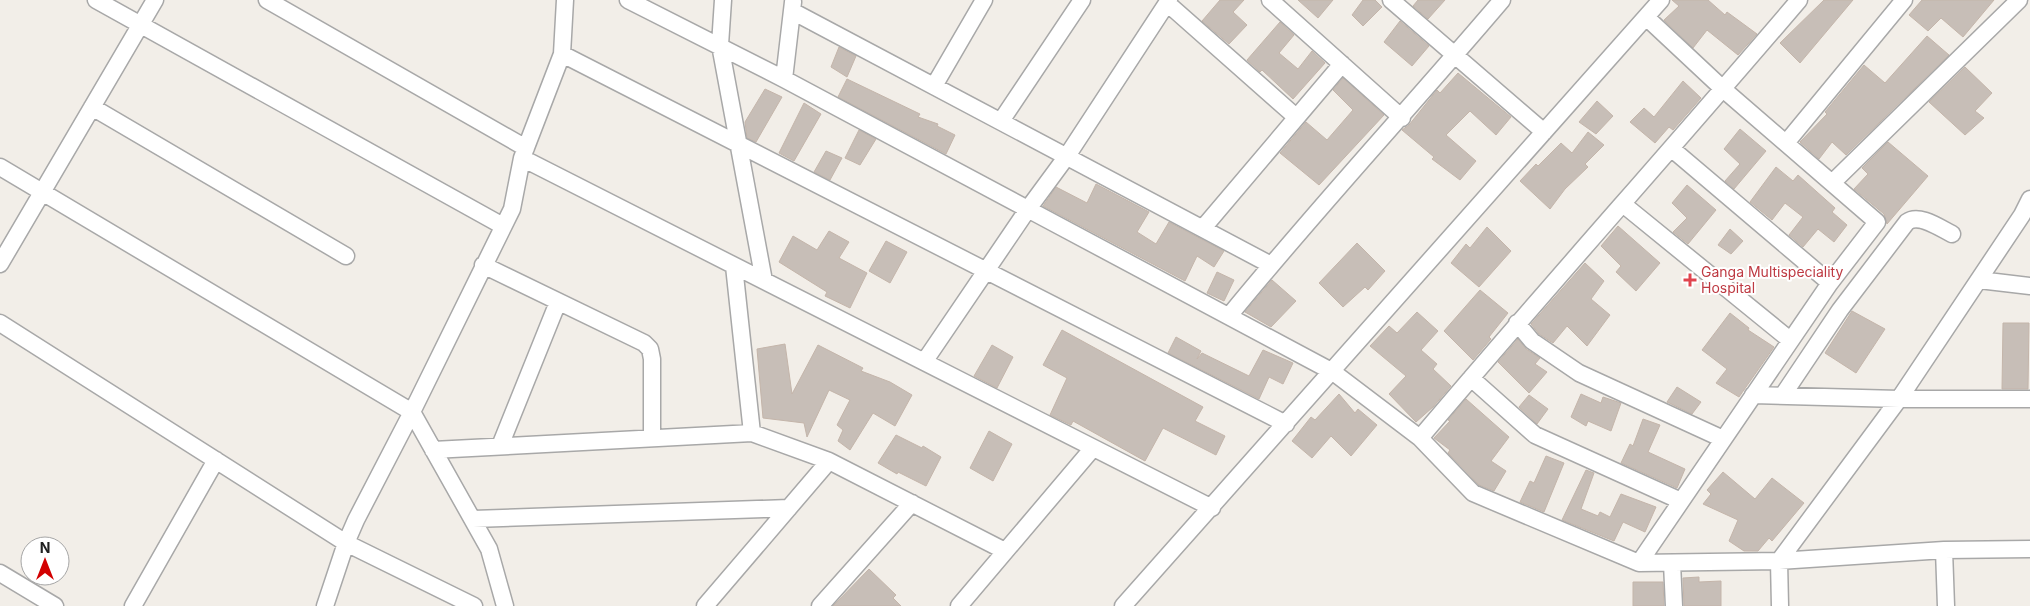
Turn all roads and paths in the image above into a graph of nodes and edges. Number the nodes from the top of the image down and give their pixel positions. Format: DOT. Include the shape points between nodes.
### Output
graph roads {
  1 [pos="96,0"];
  2 [pos="155,0"];
  3 [pos="267,0"];
  4 [pos="565,0"];
  5 [pos="628,0"];
  6 [pos="723,0"];
  7 [pos="984,0"];
  8 [pos="1082,0"];
  9 [pos="1270,0"];
  10 [pos="1502,0"];
  11 [pos="1661,0"];
  12 [pos="1799,0"];
  13 [pos="1904,0"];
  14 [pos="2019,0"];
  15 [pos="1394,1"];
  16 [pos="1168,2"];
  17 [pos="792,5"];
  18 [pos="659,7"];
  19 [pos="1646,17"];
  20 [pos="141,24"];
  21 [pos="720,45"];
  22 [pos="562,54"];
  23 [pos="1455,55"];
  24 [pos="1342,64"];
  25 [pos="784,79"];
  26 [pos="934,86"];
  27 [pos="1723,89"];
  28 [pos="92,107"];
  29 [pos="1296,117"];
  30 [pos="1402,118"];
  31 [pos="1001,121"];
  32 [pos="1544,132"];
  33 [pos="737,143"];
  34 [pos="1786,143"];
  35 [pos="1672,149"];
  36 [pos="524,153"];
  37 [pos="1067,156"];
  38 [pos="0,167"];
  39 [pos="1832,184"];
  40 [pos="43,190"];
  41 [pos="2030,199"];
  42 [pos="1624,205"];
  43 [pos="1028,208"];
  44 [pos="503,226"];
  45 [pos="1203,228"];
  46 [pos="1952,234"];
  47 [pos="346,256"];
  48 [pos="0,264"];
  49 [pos="483,265"];
  50 [pos="1271,265"];
  51 [pos="734,266"];
  52 [pos="987,271"];
  53 [pos="1979,280"];
  54 [pos="764,281"];
  55 [pos="1830,283"];
  56 [pos="2030,286"];
  57 [pos="558,302"];
  58 [pos="1229,316"];
  59 [pos="0,323"];
  60 [pos="1517,324"];
  61 [pos="1790,340"];
  62 [pos="924,362"];
  63 [pos="1333,372"];
  64 [pos="1471,378"];
  65 [pos="1753,395"];
  66 [pos="1783,395"];
  67 [pos="1899,399"];
  68 [pos="2030,399"];
  69 [pos="412,412"];
  70 [pos="1286,424"];
  71 [pos="752,433"];
  72 [pos="652,438"];
  73 [pos="1420,438"];
  74 [pos="1723,439"];
  75 [pos="500,446"];
  76 [pos="1093,448"];
  77 [pos="433,450"];
  78 [pos="216,460"];
  79 [pos="829,461"];
  80 [pos="1681,501"];
  81 [pos="912,503"];
  82 [pos="789,508"];
  83 [pos="1212,508"];
  84 [pos="472,519"];
  85 [pos="346,543"];
  86 [pos="2030,549"];
  87 [pos="1944,550"];
  88 [pos="1006,552"];
  89 [pos="1779,561"];
  90 [pos="1672,563"];
  91 [pos="1639,564"];
  92 [pos="0,572"];
  93 [pos="55,606"];
  94 [pos="133,606"];
  95 [pos="325,606"];
  96 [pos="474,606"];
  97 [pos="505,606"];
  98 [pos="705,606"];
  99 [pos="820,606"];
  100 [pos="959,606"];
  101 [pos="1123,606"];
  102 [pos="1674,606"];
  103 [pos="1780,606"];
  104 [pos="1946,606"];
  1 -- 20 [label="street"];
  2 -- 20 [label="street"];
  3 -- 36 [label="street"];
  4 -- 22 [label="street"];
  5 -- 18 [label="street"];
  6 -- 21 [label="street"];
  7 -- 26 [label="street"];
  8 -- 31 [label="street"];
  9 -- 24 [label="street"];
  10 -- 23 [label="street"];
  11 -- 19 [label="street"];
  12 -- 27 [label="street"];
  13 -- 34 [label="street"];
  14 -- 39 [label="street"];
  15 -- 23 [label="street"];
  16 -- 29 [label="street"];
  16 -- 37 [label="street"];
  17 -- 25 [label="street"];
  17 -- 26 [label="street"];
  18 -- 21 [label="street"];
  19 -- 27 [label="street"];
  19 -- 32 [label="street"];
  20 -- 28 [label="street"];
  20 -- 44 [label="street"];
  21 -- 25 [label="street"];
  21 -- 33 [label="street"];
  22 -- 33 [label="street"];
  22 -- 36 [label="street"];
  23 -- 30 [label="street"];
  23 -- 32 [label="street"];
  24 -- 29 [label="street"];
  24 -- 30 [label="street"];
  25 -- 43 [label="street"];
  26 -- 31 [label="street"];
  27 -- 34 [label="street"];
  27 -- 35 [label="street"];
  28 -- 40 [label="street"];
  28 -- 47 [label="street"];
  29 -- 45 [label="street"];
  30 -- 50 [label="street"];
  31 -- 37 [label="street"];
  32 -- 63 [label="street"];
  33 -- 52 [label="street"];
  33 -- 54 [label="street"];
  34 -- 39 [label="street"];
  35 -- 42 [label="street"];
  35 -- 55 [label="street"];
  36 -- 44 [label="street" via="512,209"];
  36 -- 51 [label="street"];
  37 -- 43 [label="street"];
  37 -- 45 [label="street"];
  38 -- 40 [label="street"];
  39 -- 55 [label="street" via="1877,222"];
  40 -- 48 [label="street"];
  40 -- 69 [label="street"];
  41 -- 53 [label="street"];
  42 -- 60 [label="street"];
  42 -- 61 [label="street"];
  43 -- 52 [label="street"];
  43 -- 58 [label="street"];
  44 -- 49 [label="street"];
  45 -- 50 [label="street"];
  46 -- 66 [label="street" via="1918,219 1912,218 1907,222 1840,310"];
  49 -- 57 [label="street"];
  49 -- 69 [label="street"];
  50 -- 58 [label="street"];
  51 -- 54 [label="street"];
  51 -- 71 [label="street"];
  52 -- 62 [label="street"];
  52 -- 70 [label="street"];
  53 -- 56 [label="street"];
  53 -- 67 [label="street"];
  54 -- 62 [label="street"];
  55 -- 61 [label="street"];
  57 -- 72 [label="street" via="644,343 650,349"];
  57 -- 75 [label="street"];
  58 -- 63 [label="street"];
  59 -- 78 [label="street"];
  60 -- 64 [label="street"];
  60 -- 74 [label="street" via="1532,341 1580,373"];
  61 -- 65 [label="street"];
  62 -- 76 [label="street"];
  63 -- 70 [label="street"];
  63 -- 73 [label="street"];
  64 -- 73 [label="street"];
  64 -- 80 [label="street" via="1535,435"];
  65 -- 66 [label="street"];
  65 -- 74 [label="street"];
  66 -- 67 [label="street"];
  67 -- 68 [label="street"];
  67 -- 89 [label="street"];
  69 -- 77 [label="street"];
  69 -- 85 [label="street"];
  70 -- 83 [label="street"];
  71 -- 72 [label="street"];
  71 -- 79 [label="street"];
  72 -- 75 [label="street"];
  73 -- 91 [label="street" via="1473,493"];
  74 -- 80 [label="street"];
  75 -- 77 [label="street"];
  76 -- 83 [label="street"];
  76 -- 88 [label="street"];
  77 -- 84 [label="street"];
  78 -- 85 [label="street"];
  78 -- 94 [label="street"];
  79 -- 81 [label="street"];
  79 -- 82 [label="street"];
  80 -- 91 [label="street"];
  81 -- 88 [label="street"];
  81 -- 99 [label="street"];
  82 -- 84 [label="street"];
  82 -- 98 [label="street"];
  83 -- 101 [label="street"];
  84 -- 97 [label="street" via="489,549"];
  85 -- 95 [label="street"];
  85 -- 96 [label="street"];
  86 -- 87 [label="street"];
  87 -- 89 [label="street"];
  87 -- 104 [label="street"];
  88 -- 100 [label="street"];
  89 -- 90 [label="street"];
  89 -- 103 [label="street"];
  90 -- 91 [label="street"];
  90 -- 102 [label="street"];
  92 -- 93 [label="street"];
}
